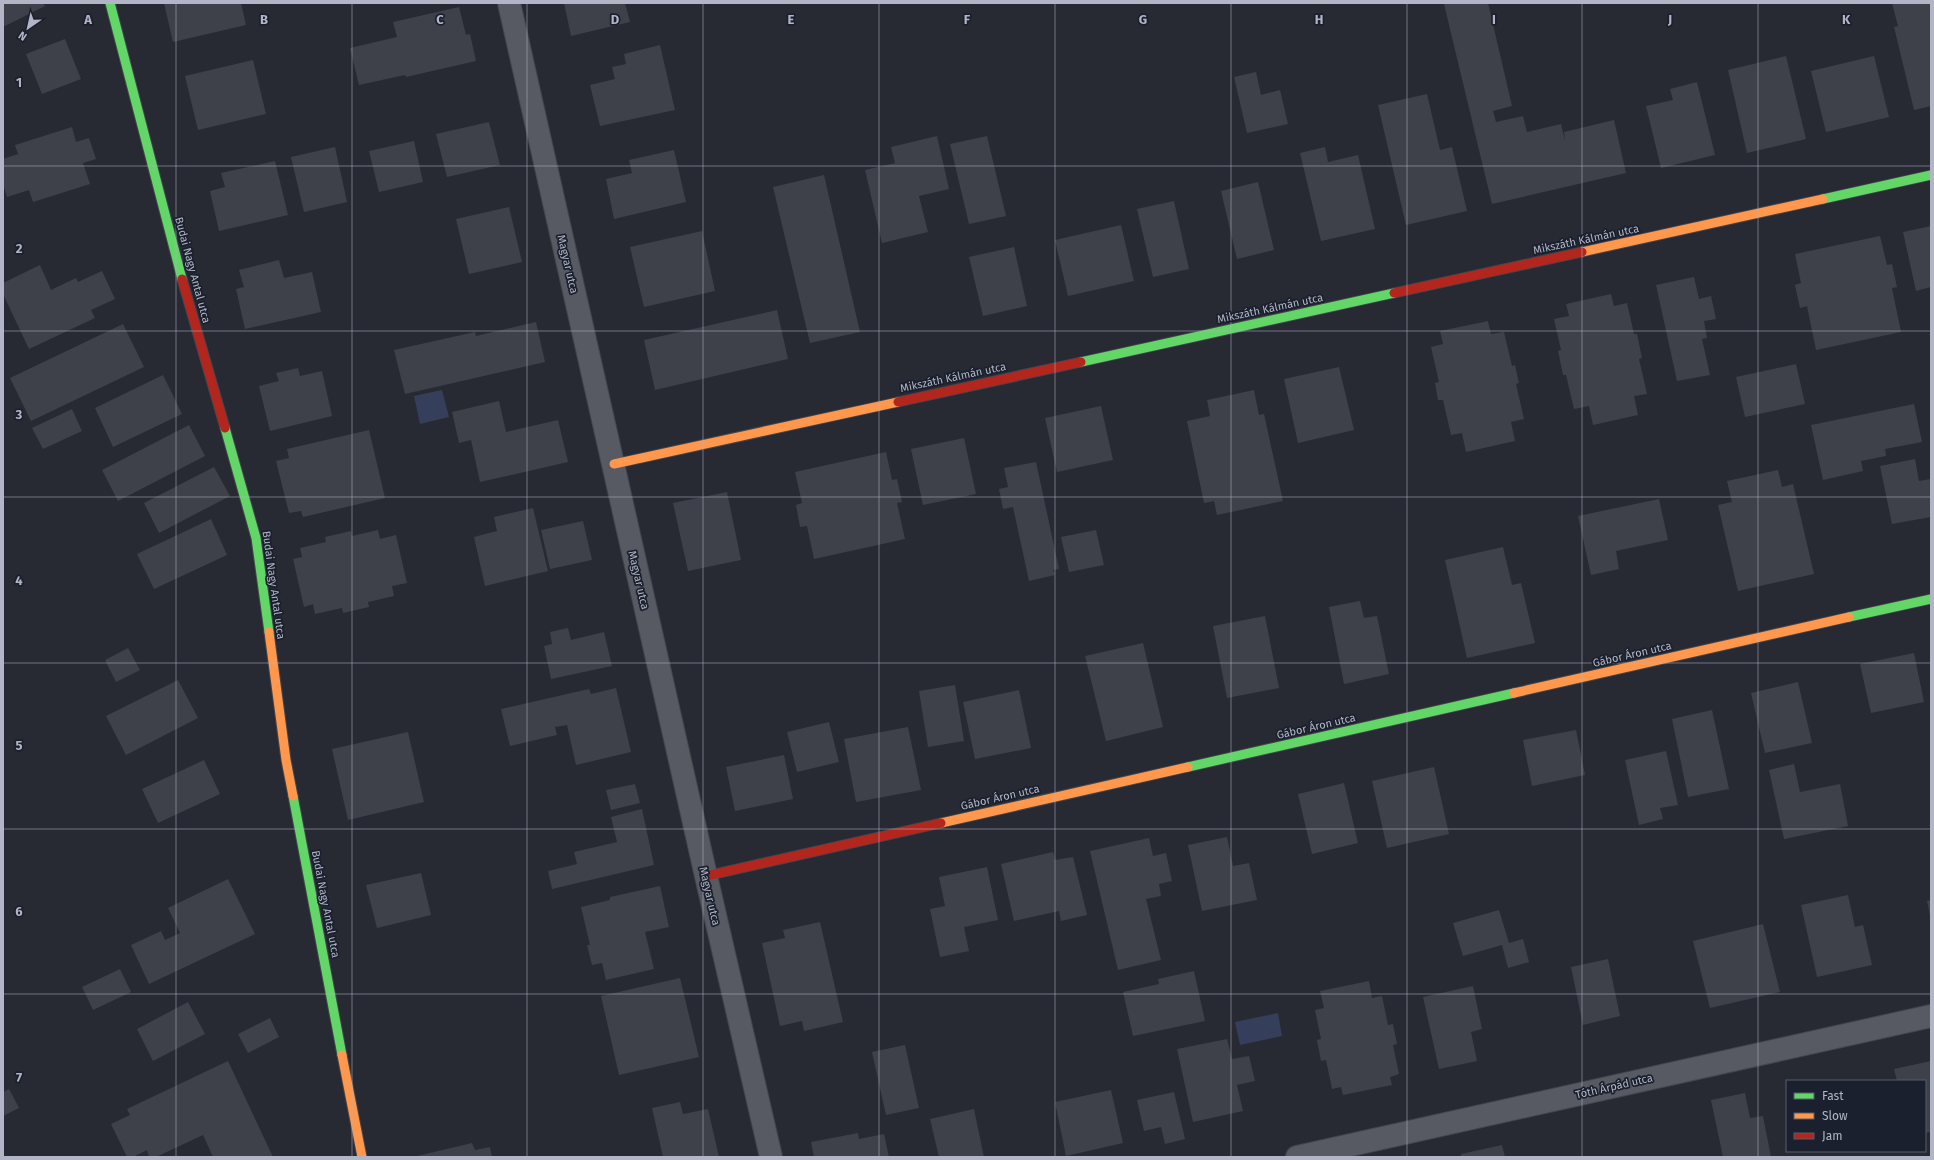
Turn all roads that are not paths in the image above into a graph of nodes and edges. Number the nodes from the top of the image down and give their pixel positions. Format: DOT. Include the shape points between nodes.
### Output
graph roads {
  1 [pos="110,3"];
  2 [pos="509,3"];
  3 [pos="1931,175"];
  4 [pos="614,464"];
  5 [pos="1931,599"];
  6 [pos="706,876"];
  7 [pos="1931,1016"];
  8 [pos="362,1157"];
  9 [pos="771,1157"];
  10 [pos="1298,1157"];
  1 -- 8 [label="street, Budai Nagy Antal utca" via="180,270 256,538 286,760"];
  2 -- 4 [label="street, Magyar utca"];
  3 -- 4 [label="street, Mikszáth Kálmán utca"];
  4 -- 6 [label="street, Magyar utca"];
  5 -- 6 [label="street, Gábor Áron utca"];
  6 -- 9 [label="street, Magyar utca"];
  7 -- 10 [label="street, Tóth Árpád utca"];
}
